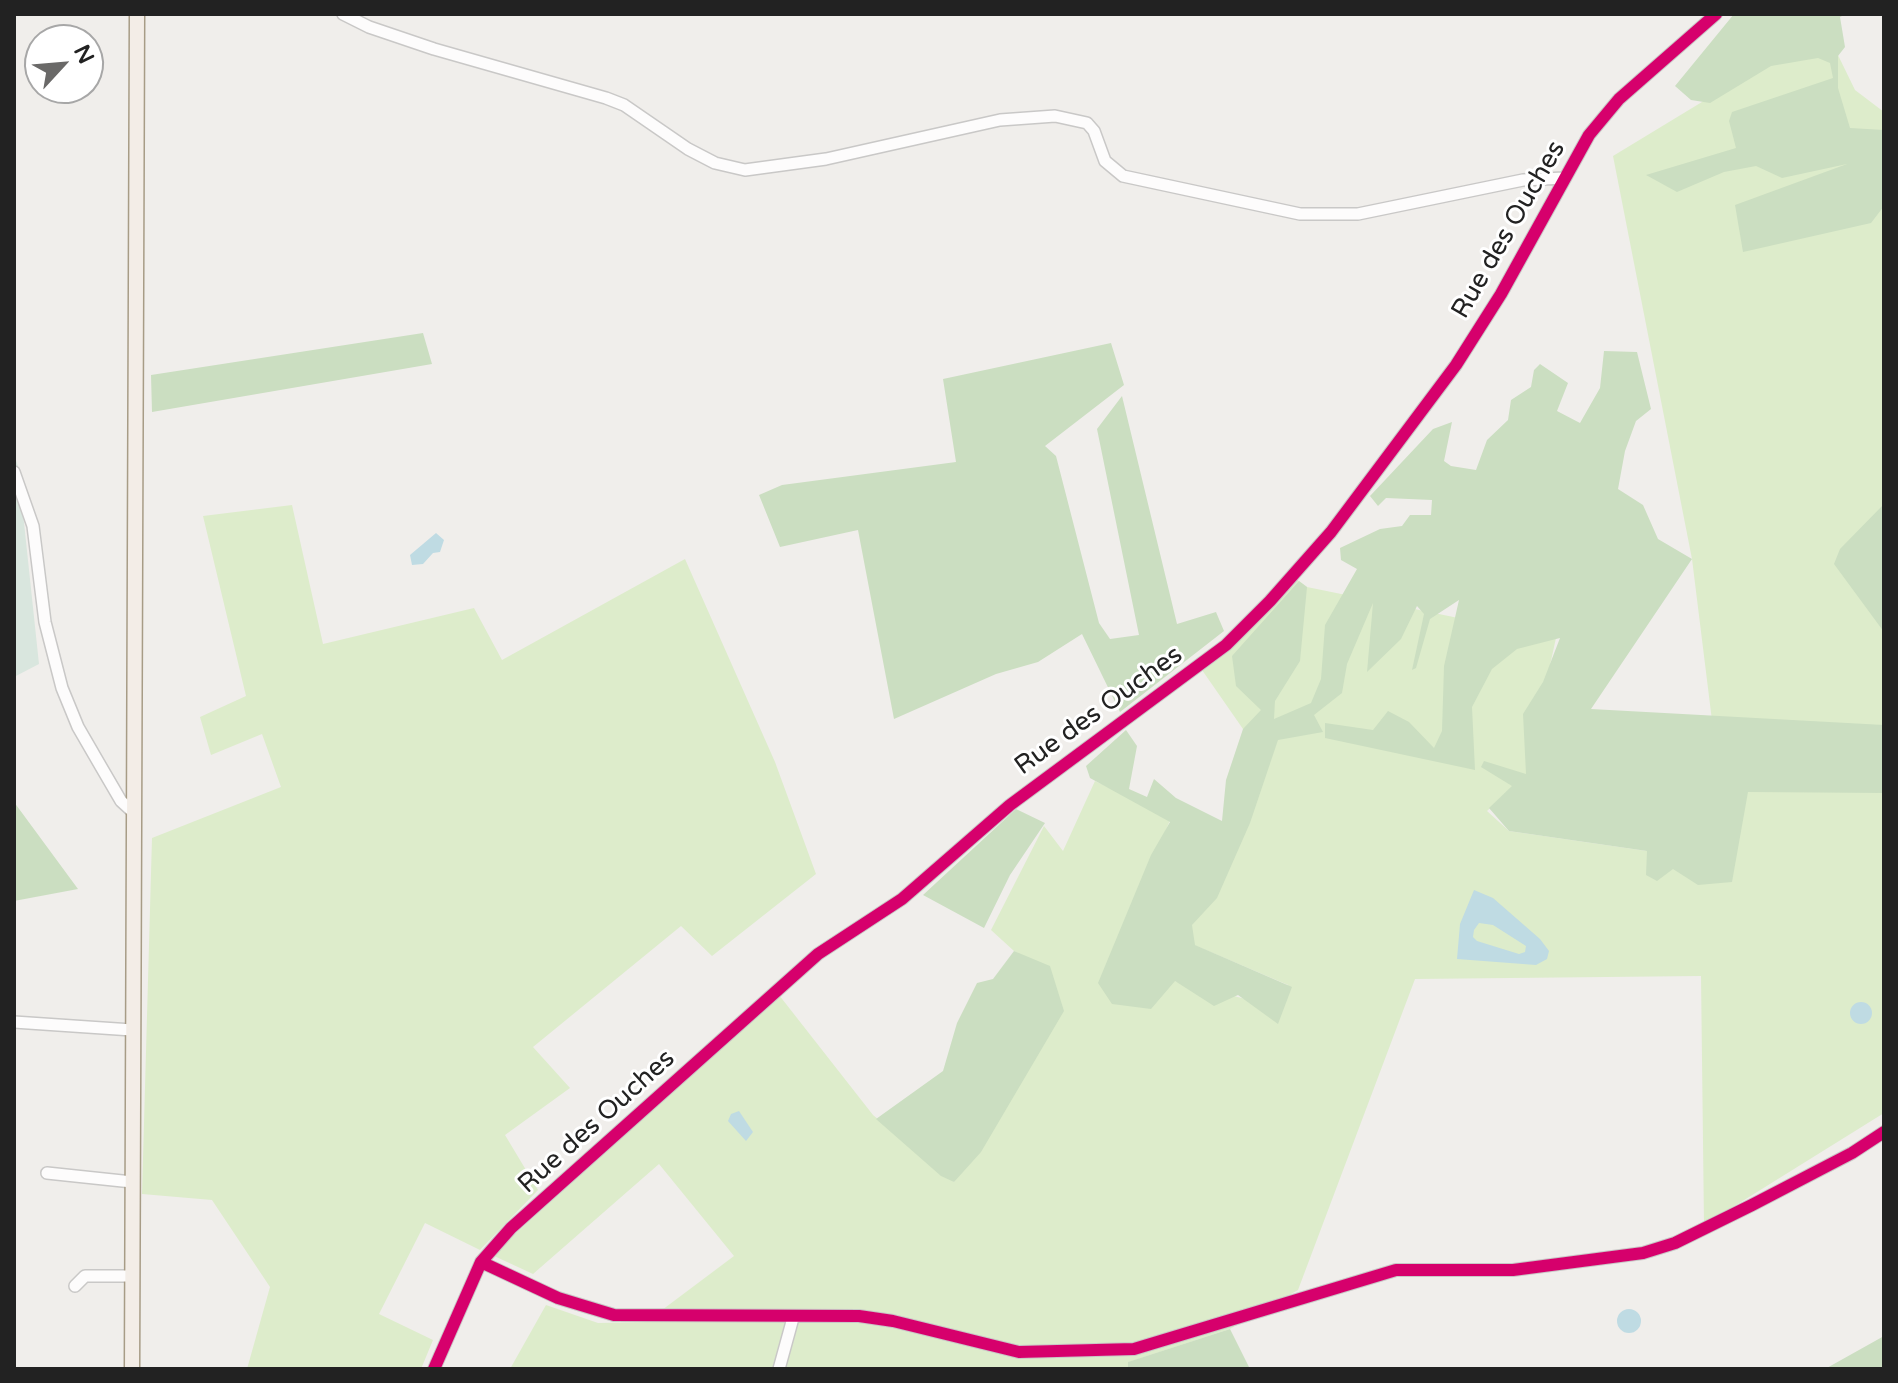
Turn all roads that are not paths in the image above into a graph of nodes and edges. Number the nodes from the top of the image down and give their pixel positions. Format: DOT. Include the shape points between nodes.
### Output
graph roads {
  1 [pos="137,14"];
  2 [pos="343,14"];
  3 [pos="1716,14"];
  4 [pos="1564,178"];
  5 [pos="14,472"];
  6 [pos="133,812"];
  7 [pos="14,1022"];
  8 [pos="132,1030"];
  9 [pos="1884,1132"];
  10 [pos="47,1173"];
  11 [pos="132,1182"];
  12 [pos="481,1262"];
  13 [pos="132,1276"];
  14 [pos="75,1286"];
  15 [pos="793,1318"];
  16 [pos="132,1369"];
  17 [pos="434,1369"];
  18 [pos="779,1369"];
  1 -- 6 [label="main road"];
  2 -- 4 [label="street" via="434,49 606,98 715,163 745,170 826,159 1000,120 1055,116 1087,123 1105,161 1123,176 1300,214 1358,214 1523,180"];
  3 -- 4 [label="street, Rue des Ouches" via="1619,99 1589,135"];
  4 -- 12 [label="street, Rue des Ouches" via="1456,365 1331,532 1270,601 1226,645 1010,805 902,899 818,954 511,1228"];
  5 -- 6 [label="street" via="33,526 58,677 78,727 121,801"];
  6 -- 8 [label="main road"];
  7 -- 8 [label="street"];
  8 -- 11 [label="main road"];
  9 -- 15 [label="street" via="1752,1205 1658,1249 1513,1270 1396,1270 1134,1349 1019,1352 875,1318"];
  10 -- 11 [label="street"];
  11 -- 13 [label="main road"];
  12 -- 15 [label="street" via="558,1298 614,1315"];
  12 -- 17 [label="street, Rue des Ouches"];
  13 -- 14 [label="street" via="85,1276"];
  13 -- 16 [label="main road"];
  15 -- 18 [label="street"];
}
